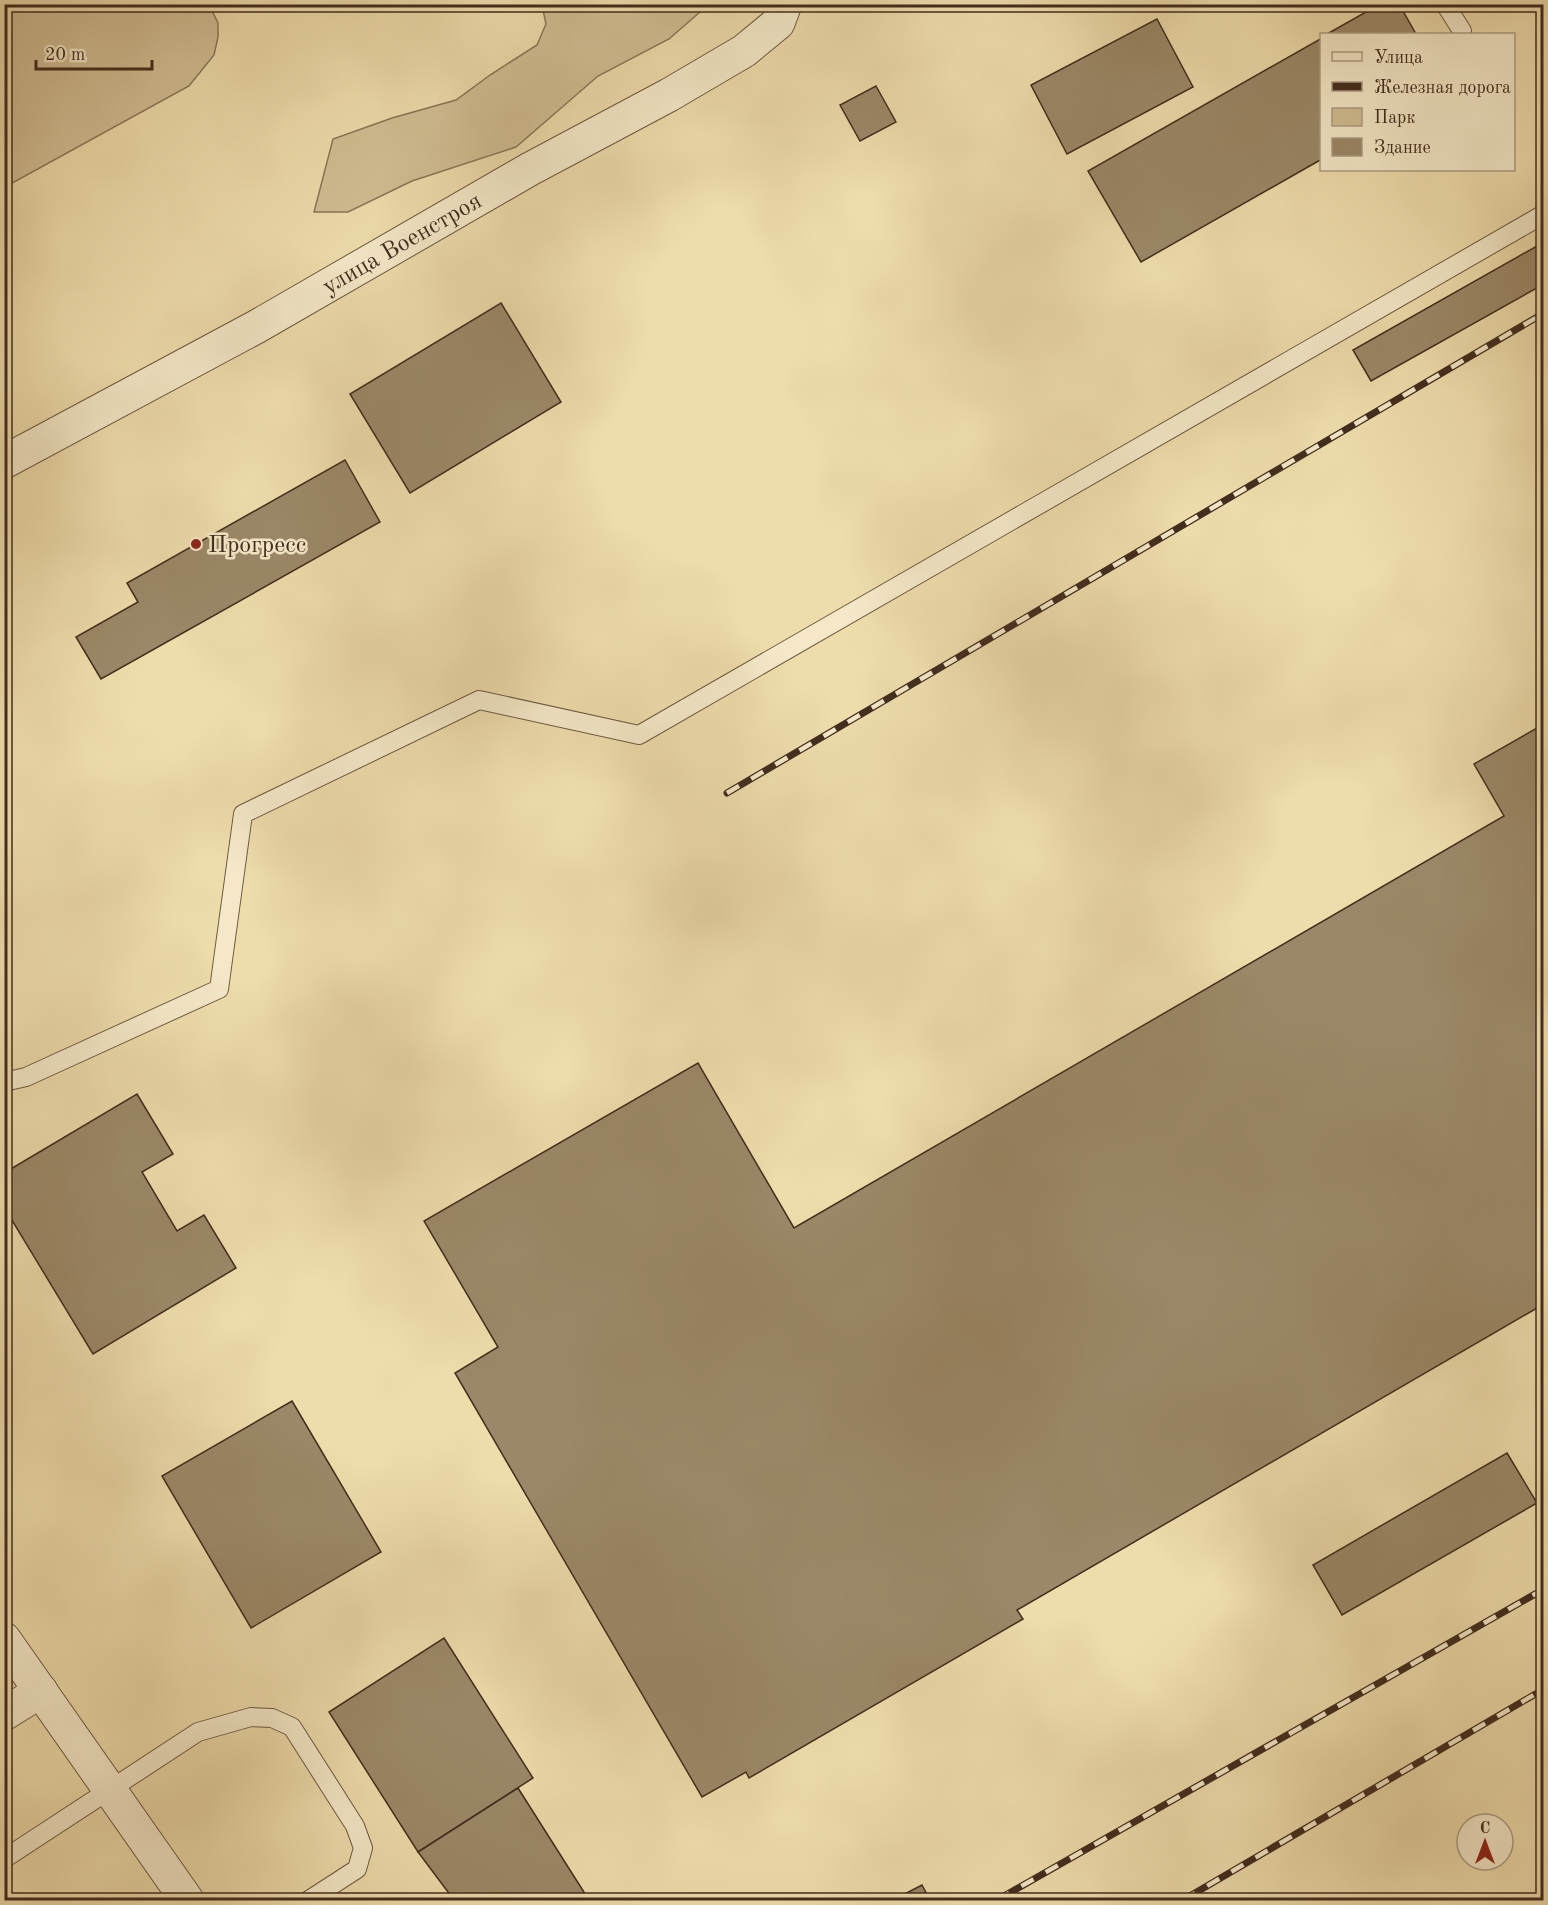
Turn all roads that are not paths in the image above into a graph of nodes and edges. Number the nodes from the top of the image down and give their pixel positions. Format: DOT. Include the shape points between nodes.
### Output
graph roads {
  1 [pos="785,4"];
  2 [pos="1445,4"];
  3 [pos="1462,32"];
  4 [pos="1544,214"];
  5 [pos="4,462"];
  6 [pos="4,1082"];
  7 [pos="4,1639"];
  8 [pos="40,1691"];
  9 [pos="4,1714"];
  10 [pos="110,1791"];
  11 [pos="4,1859"];
  12 [pos="187,1900"];
  13 [pos="309,1900"];
  1 -- 5 [label="street, улица Военстроя" via="778,22 744,51 669,95 530,169 256,327"];
  2 -- 3 [label="lane"];
  4 -- 6 [label="lane" via="639,735 479,700 243,814 219,989 26,1077"];
  7 -- 8 [label="street"];
  8 -- 9 [label="street"];
  8 -- 10 [label="street"];
  10 -- 11 [label="lane"];
  10 -- 12 [label="street"];
  10 -- 13 [label="lane" via="198,1732 251,1717 272,1718 292,1727 355,1826 363,1848 357,1869"];
}
